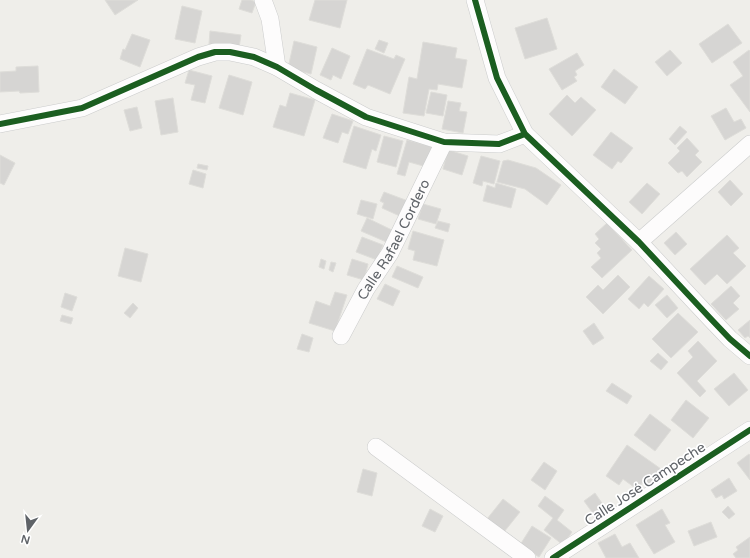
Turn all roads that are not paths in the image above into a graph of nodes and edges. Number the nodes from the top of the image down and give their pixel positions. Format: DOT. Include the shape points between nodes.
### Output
graph roads {
  1 [pos="263,0"];
  2 [pos="475,0"];
  3 [pos="276,67"];
  4 [pos="0,124"];
  5 [pos="525,134"];
  6 [pos="444,142"];
  7 [pos="750,144"];
  8 [pos="639,242"];
  9 [pos="341,336"];
  10 [pos="750,356"];
  11 [pos="750,430"];
  12 [pos="376,447"];
  13 [pos="527,558"];
  14 [pos="554,558"];
  1 -- 3 [label="street" via="270,19"];
  2 -- 5 [label="street" via="497,78"];
  3 -- 4 [label="street" via="254,57 215,52 82,108"];
  3 -- 6 [label="street" via="366,117"];
  5 -- 6 [label="street" via="499,144"];
  5 -- 8 [label="street"];
  6 -- 9 [label="street, Calle Rafael Cordero" via="390,253 366,289"];
  7 -- 8 [label="street"];
  8 -- 10 [label="street" via="730,339"];
  11 -- 14 [label="street, Calle José Campeche"];
  12 -- 13 [label="street"];
}
